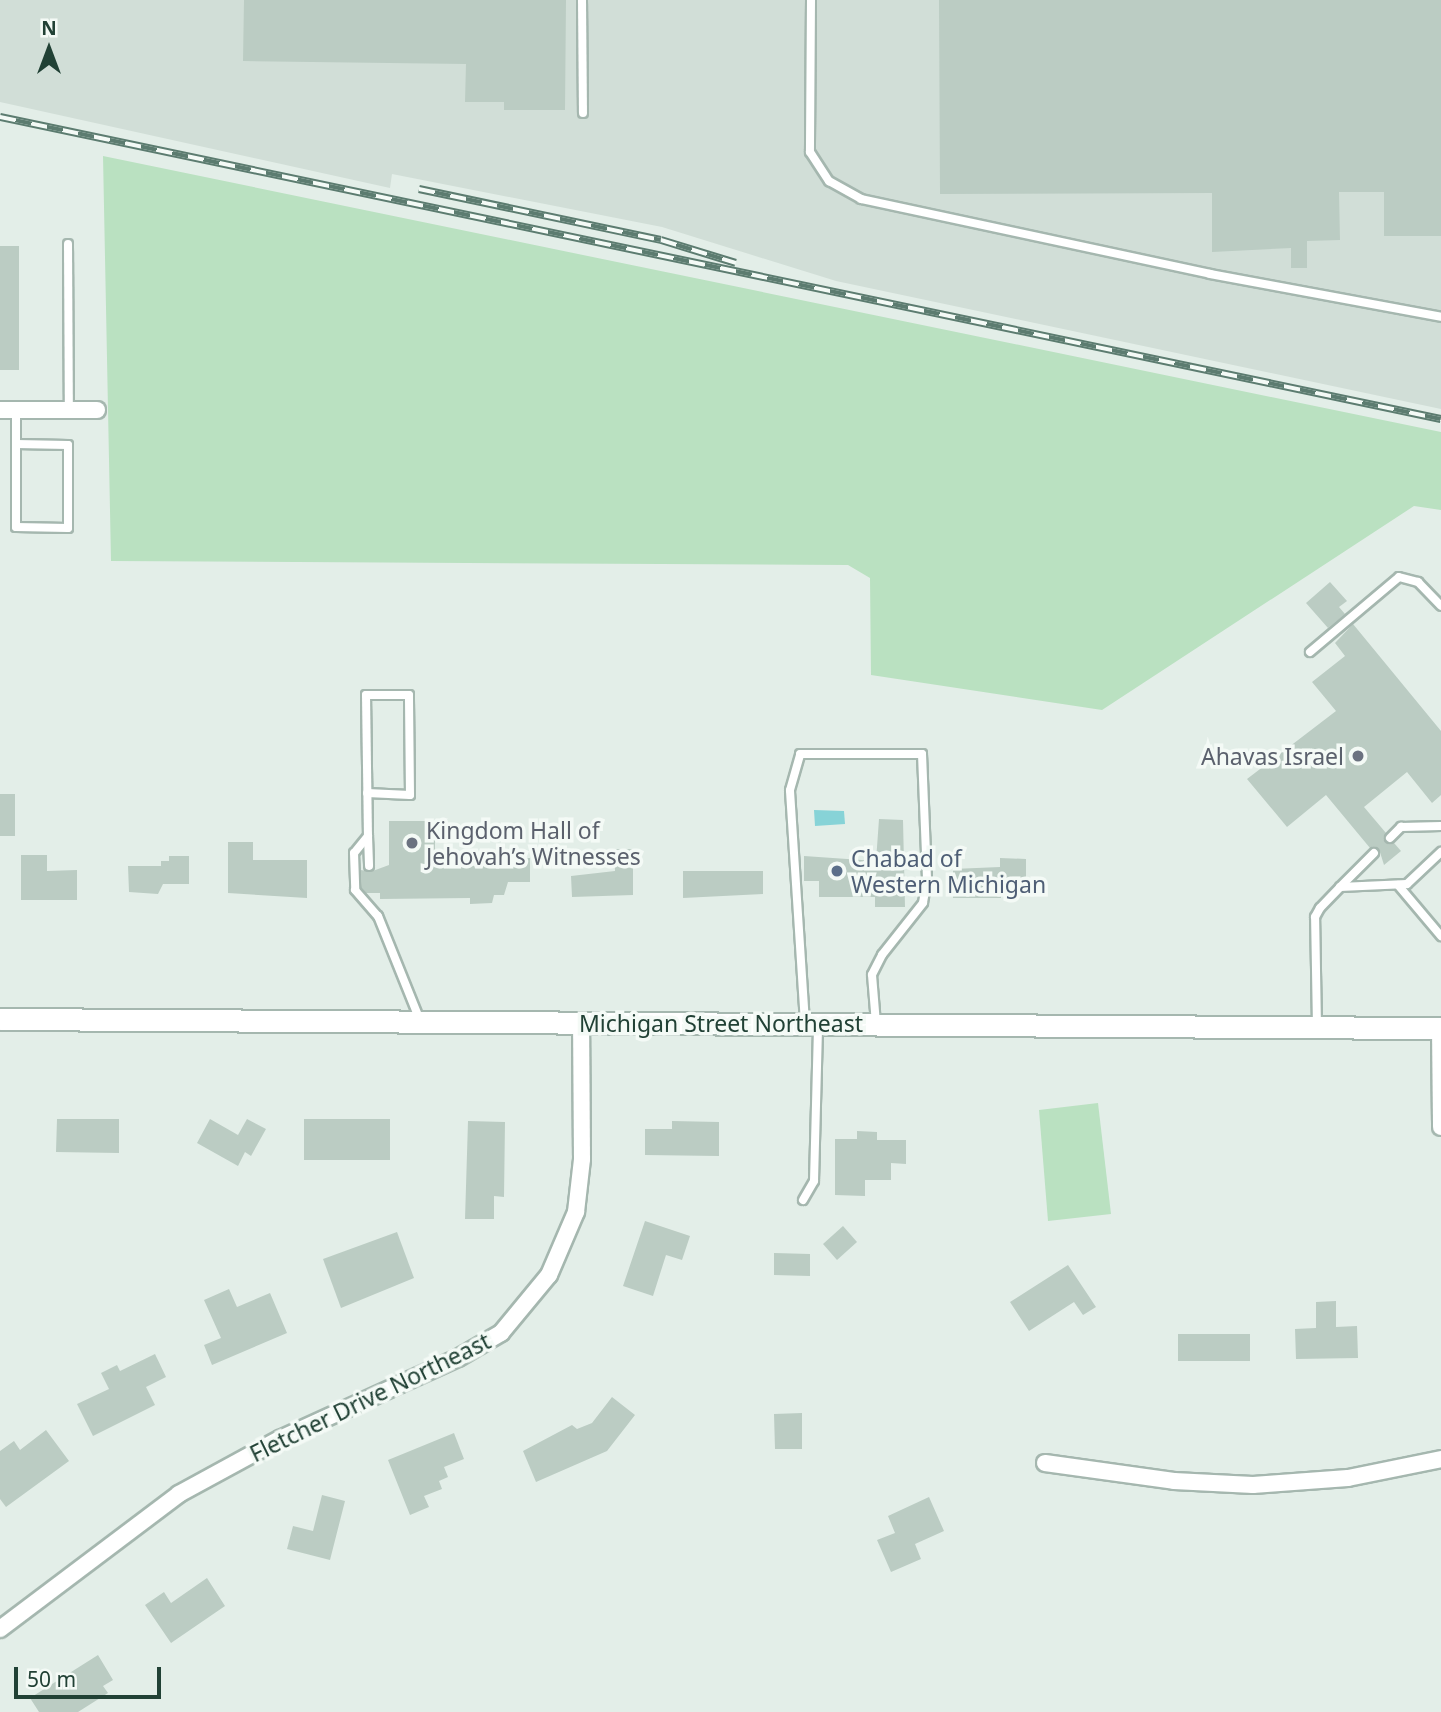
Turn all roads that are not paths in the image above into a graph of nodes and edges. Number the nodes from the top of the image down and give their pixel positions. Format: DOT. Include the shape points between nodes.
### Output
graph roads {
  1 [pos="582,0"];
  2 [pos="811,0"];
  3 [pos="583,113"];
  4 [pos="68,244"];
  5 [pos="1441,317"];
  6 [pos="8,410"];
  7 [pos="69,411"];
  8 [pos="97,411"];
  9 [pos="16,444"];
  10 [pos="1441,606"];
  11 [pos="1310,652"];
  12 [pos="367,793"];
  13 [pos="1441,826"];
  14 [pos="368,836"];
  15 [pos="1390,838"];
  16 [pos="1441,852"];
  17 [pos="1374,853"];
  18 [pos="369,866"];
  19 [pos="1398,885"];
  20 [pos="1340,887"];
  21 [pos="1441,936"];
  22 [pos="0,1018"];
  23 [pos="420,1021"];
  24 [pos="581,1022"];
  25 [pos="811,1023"];
  26 [pos="876,1024"];
  27 [pos="1317,1027"];
  28 [pos="1440,1028"];
  29 [pos="1441,1127"];
  30 [pos="803,1199"];
  31 [pos="1441,1459"];
  32 [pos="1045,1463"];
  33 [pos="0,1629"];
  1 -- 3 [label="lane"];
  2 -- 5 [label="lane" via="810,152 829,181 861,199 1210,274"];
  4 -- 7 [label="lane"];
  6 -- 7 [label="street"];
  6 -- 9 [label="lane"];
  7 -- 8 [label="street"];
  9 -- 9 [label="lane" via="16,527 68,528 68,445"];
  10 -- 11 [label="lane" via="1419,582 1399,577"];
  12 -- 12 [label="lane" via="366,695 409,695 410,795"];
  12 -- 14 [label="lane"];
  13 -- 15 [label="lane" via="1401,827"];
  14 -- 18 [label="lane"];
  14 -- 23 [label="lane" via="354,853 355,890 378,916"];
  16 -- 19 [label="lane" via="1408,884"];
  17 -- 20 [label="lane"];
  19 -- 20 [label="lane"];
  19 -- 21 [label="lane"];
  20 -- 27 [label="lane" via="1315,917"];
  22 -- 23 [label="main road, Michigan Street Northeast"];
  23 -- 24 [label="main road, Michigan Street Northeast"];
  24 -- 25 [label="main road, Michigan Street Northeast"];
  24 -- 33 [label="street, Fletcher Drive Northeast" via="582,1159 576,1212 549,1275 501,1333 458,1358 280,1439 179,1494"];
  25 -- 26 [label="main road, Michigan Street Northeast"];
  25 -- 26 [label="lane" via="790,790 800,754 922,754 927,880 923,903 872,975"];
  25 -- 30 [label="lane" via="814,1181"];
  26 -- 27 [label="main road, Michigan Street Northeast"];
  27 -- 28 [label="main road, Michigan Street Northeast"];
  28 -- 29 [label="street"];
  31 -- 32 [label="street" via="1349,1478 1253,1485 1174,1481"];
}
